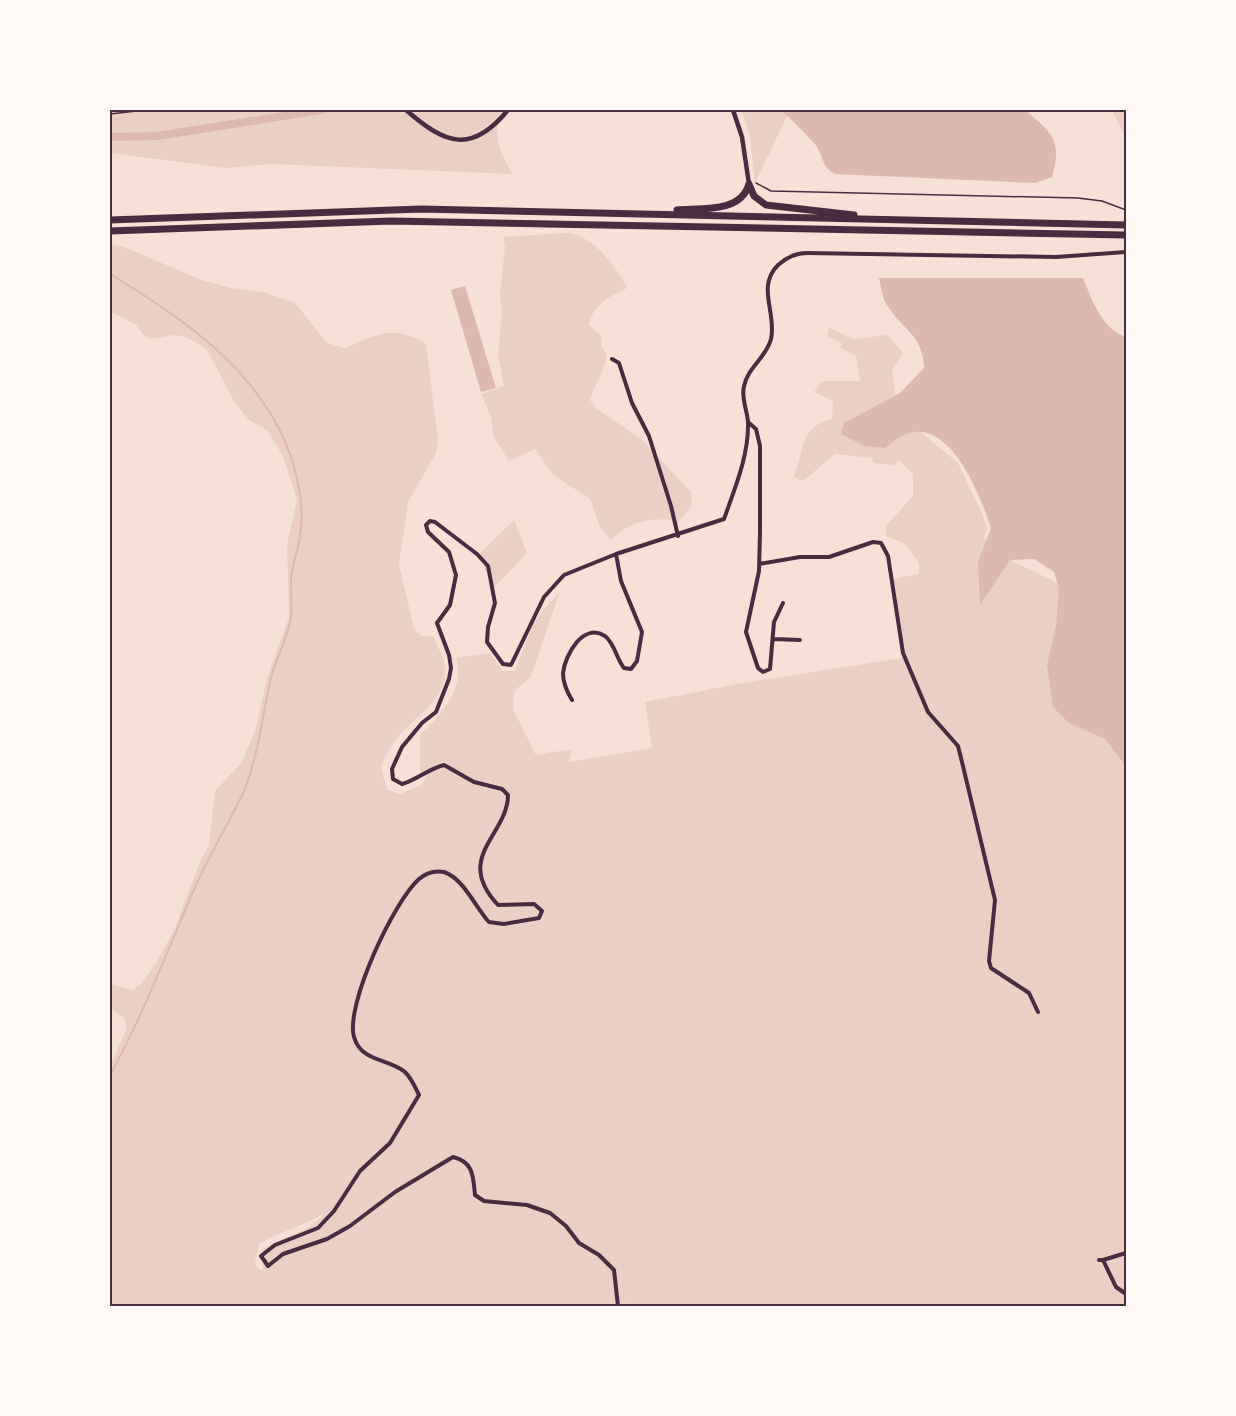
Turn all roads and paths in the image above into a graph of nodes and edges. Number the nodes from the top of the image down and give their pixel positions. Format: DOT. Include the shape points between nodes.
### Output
graph roads {
  1 [pos="146,110"];
  2 [pos="406,110"];
  3 [pos="508,110"];
  4 [pos="733,110"];
  5 [pos="110,114"];
  6 [pos="748,174"];
  7 [pos="749,184"];
  8 [pos="1126,210"];
  9 [pos="639,213"];
  10 [pos="110,220"];
  11 [pos="905,220"];
  12 [pos="1126,225"];
  13 [pos="110,231"];
  14 [pos="1126,235"];
  15 [pos="1126,252"];
  16 [pos="612,359"];
  17 [pos="748,422"];
  18 [pos="678,536"];
  19 [pos="616,554"];
  20 [pos="759,564"];
  21 [pos="783,603"];
  22 [pos="774,639"];
  23 [pos="800,640"];
  24 [pos="572,700"];
  25 [pos="1038,1012"];
  26 [pos="1126,1253"];
  27 [pos="1126,1294"];
  28 [pos="618,1306"];
  1 -- 5 [label="path"];
  2 -- 3 [label="street" via="422,124 449,138 472,139 492,128"];
  4 -- 6 [label="street"];
  6 -- 7 [label="street"];
  6 -- 8 [label="path" via="759,186 771,191 1078,198"];
  7 -- 9 [label="highway" via="734,204"];
  7 -- 11 [label="highway" via="754,196 766,205"];
  9 -- 10 [label="highway" via="400,209"];
  9 -- 11 [label="highway"];
  11 -- 12 [label="highway"];
  13 -- 14 [label="highway" via="391,220"];
  15 -- 17 [label="street" via="1056,257 818,253 790,257 767,282 772,333 764,355 744,383 742,393"];
  16 -- 18 [label="street" via="620,363 632,403 649,436"];
  17 -- 18 [label="street" via="742,469 724,519"];
  17 -- 20 [label="street" via="756,429 760,447"];
  18 -- 19 [label="street"];
  19 -- 24 [label="street" via="621,581 642,632 637,661 631,669 624,668 611,641 589,633 578,640 563,671"];
  19 -- 28 [label="street" via="571,571 559,580 544,597 518,655 508,666 487,642 495,603 488,566 438,523 430,521 426,525 428,532 449,552 455,570 450,605 437,623 451,668 440,704 402,747 392,769 393,779 402,784 430,768 444,765 474,782 502,789 508,795 508,807 482,855 483,880 498,905 534,904 542,911 538,918 504,924 489,922 455,878 431,871 418,880 372,957 360,986 354,1037 364,1054 404,1071 419,1095 390,1143 360,1171 318,1228 274,1245 261,1256 267,1266 283,1254 327,1239 453,1157 470,1167 475,1195 483,1201 527,1204 550,1213 579,1243 598,1255 614,1270"];
  20 -- 22 [label="street" via="746,632 758,668 763,672 770,669"];
  20 -- 25 [label="street" via="800,556 829,557 873,542 881,543 888,556 903,653 928,712 949,734 960,754 995,900 991,968 1029,993"];
  21 -- 22 [label="street" via="774,622"];
  22 -- 23 [label="street"];
  26 -- 27 [label="street" via="1101,1260 1116,1287"];
}
